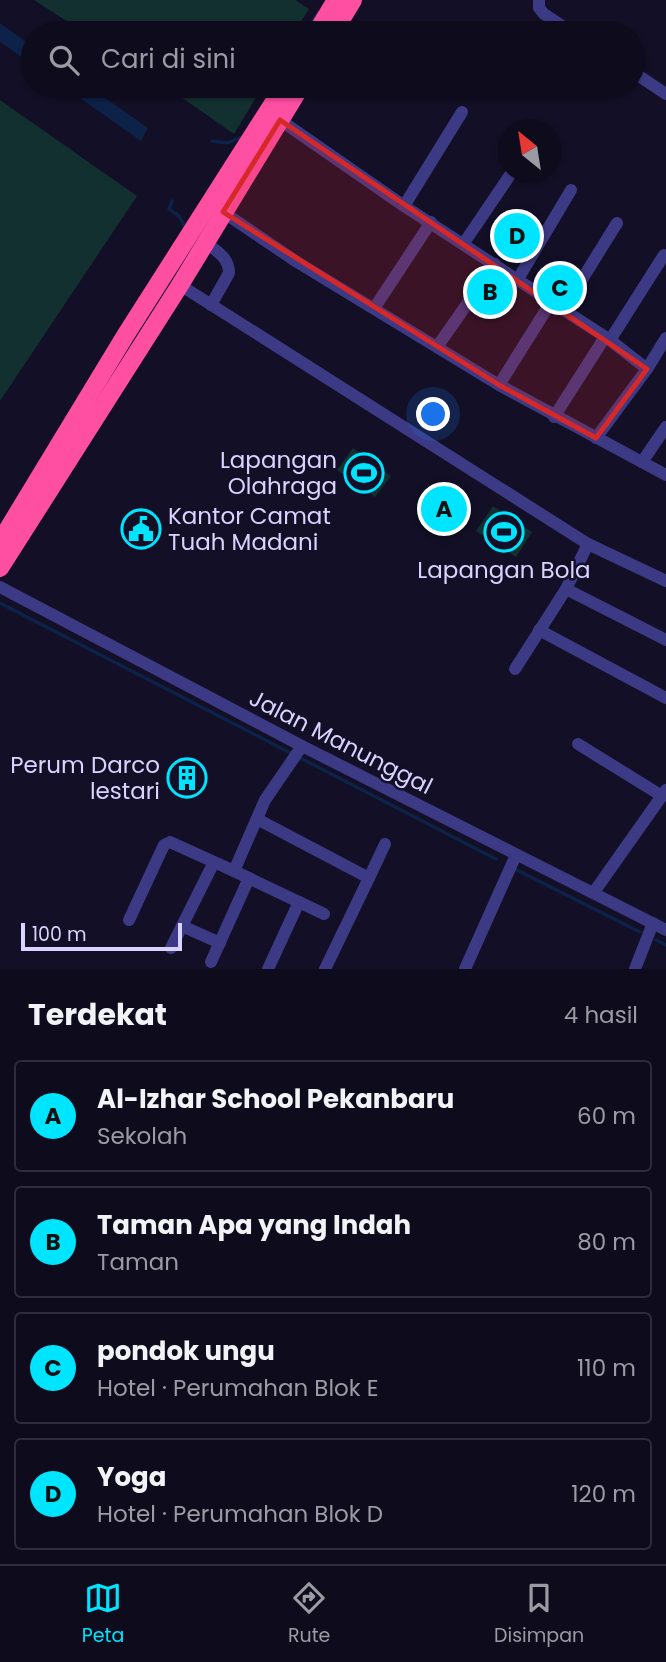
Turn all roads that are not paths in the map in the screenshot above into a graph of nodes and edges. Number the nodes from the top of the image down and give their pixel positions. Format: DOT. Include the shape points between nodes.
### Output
graph roads {
  1 [pos="340,0"];
  2 [pos="539,0"];
  3 [pos="325,21"];
  4 [pos="336,21"];
  5 [pos="555,21"];
  6 [pos="645,80"];
  7 [pos="666,94"];
  8 [pos="276,98"];
  9 [pos="294,98"];
  10 [pos="462,112"];
  11 [pos="280,120"];
  12 [pos="505,182"];
  13 [pos="571,190"];
  14 [pos="404,206"];
  15 [pos="223,212"];
  16 [pos="431,222"];
  17 [pos="617,223"];
  18 [pos="205,242"];
  19 [pos="464,243"];
  20 [pos="664,255"];
  21 [pos="495,264"];
  22 [pos="518,279"];
  23 [pos="180,285"];
  24 [pos="551,302"];
  25 [pos="211,305"];
  26 [pos="375,307"];
  27 [pos="563,310"];
  28 [pos="607,338"];
  29 [pos="664,344"];
  30 [pos="437,347"];
  31 [pos="647,369"];
  32 [pos="499,384"];
  33 [pos="554,416"];
  34 [pos="666,427"];
  35 [pos="80,428"];
  36 [pos="596,438"];
  37 [pos="63,453"];
  38 [pos="642,462"];
  39 [pos="666,475"];
  40 [pos="0,542"];
  41 [pos="588,544"];
  42 [pos="0,568"];
  43 [pos="666,581"];
  44 [pos="0,587"];
  45 [pos="566,589"];
  46 [pos="539,630"];
  47 [pos="666,640"];
  48 [pos="515,669"];
  49 [pos="666,698"];
  50 [pos="578,744"];
  51 [pos="302,746"];
  52 [pos="664,793"];
  53 [pos="257,819"];
  54 [pos="385,844"];
  55 [pos="516,855"];
  56 [pos="214,864"];
  57 [pos="234,871"];
  58 [pos="249,878"];
  59 [pos="369,878"];
  60 [pos="594,892"];
  61 [pos="299,902"];
  62 [pos="324,914"];
  63 [pos="129,920"];
  64 [pos="653,923"];
  65 [pos="182,926"];
  66 [pos="666,930"];
  67 [pos="220,943"];
  68 [pos="171,948"];
  69 [pos="211,962"];
  70 [pos="268,969"];
  71 [pos="326,969"];
  72 [pos="465,969"];
  73 [pos="635,969"];
  1 -- 3 [label="highway"];
  1 -- 4 [label="highway"];
  2 -- 5 [label="street" via="539,8"];
  6 -- 7 [label="street"];
  8 -- 35 [label="highway" via="125,336"];
  9 -- 11 [label="highway"];
  10 -- 14 [label="street"];
  11 -- 14 [label="street"];
  11 -- 15 [label="highway"];
  12 -- 19 [label="street"];
  13 -- 22 [label="street"];
  14 -- 16 [label="street"];
  15 -- 18 [label="highway"];
  15 -- 26 [label="street"];
  16 -- 19 [label="street"];
  16 -- 26 [label="street"];
  17 -- 27 [label="street"];
  18 -- 23 [label="highway"];
  18 -- 25 [label="street" via="229,267"];
  19 -- 21 [label="street"];
  20 -- 28 [label="street"];
  21 -- 22 [label="street"];
  21 -- 30 [label="street"];
  22 -- 24 [label="street"];
  23 -- 25 [label="street"];
  23 -- 35 [label="highway"];
  24 -- 27 [label="street"];
  24 -- 32 [label="street"];
  25 -- 41 [label="street"];
  26 -- 30 [label="street"];
  27 -- 28 [label="street"];
  28 -- 31 [label="street"];
  28 -- 33 [label="street"];
  29 -- 31 [label="street"];
  30 -- 32 [label="street"];
  31 -- 36 [label="street"];
  32 -- 33 [label="street"];
  33 -- 36 [label="street"];
  34 -- 38 [label="street"];
  35 -- 37 [label="highway"];
  36 -- 38 [label="street"];
  37 -- 40 [label="highway"];
  37 -- 42 [label="highway"];
  38 -- 39 [label="street"];
  41 -- 43 [label="street"];
  41 -- 45 [label="street"];
  44 -- 51 [label="street, Jalan Manunggal"];
  45 -- 46 [label="street"];
  45 -- 47 [label="street"];
  46 -- 48 [label="street"];
  46 -- 49 [label="street"];
  50 -- 52 [label="street"];
  51 -- 53 [label="street"];
  51 -- 55 [label="street, Jalan Manunggal"];
  52 -- 60 [label="street"];
  53 -- 57 [label="street"];
  53 -- 59 [label="street"];
  54 -- 59 [label="street"];
  55 -- 60 [label="street, Jalan Manunggal"];
  55 -- 72 [label="street"];
  56 -- 57 [label="street"];
  56 -- 63 [label="street" via="170,842 164,845"];
  56 -- 65 [label="street"];
  57 -- 58 [label="street"];
  58 -- 61 [label="street"];
  58 -- 67 [label="street"];
  59 -- 71 [label="street"];
  60 -- 64 [label="street, Jalan Manunggal"];
  61 -- 62 [label="street"];
  61 -- 70 [label="street"];
  64 -- 66 [label="street, Jalan Manunggal"];
  64 -- 73 [label="street"];
  65 -- 67 [label="street"];
  65 -- 68 [label="street"];
  67 -- 69 [label="street"];
}
